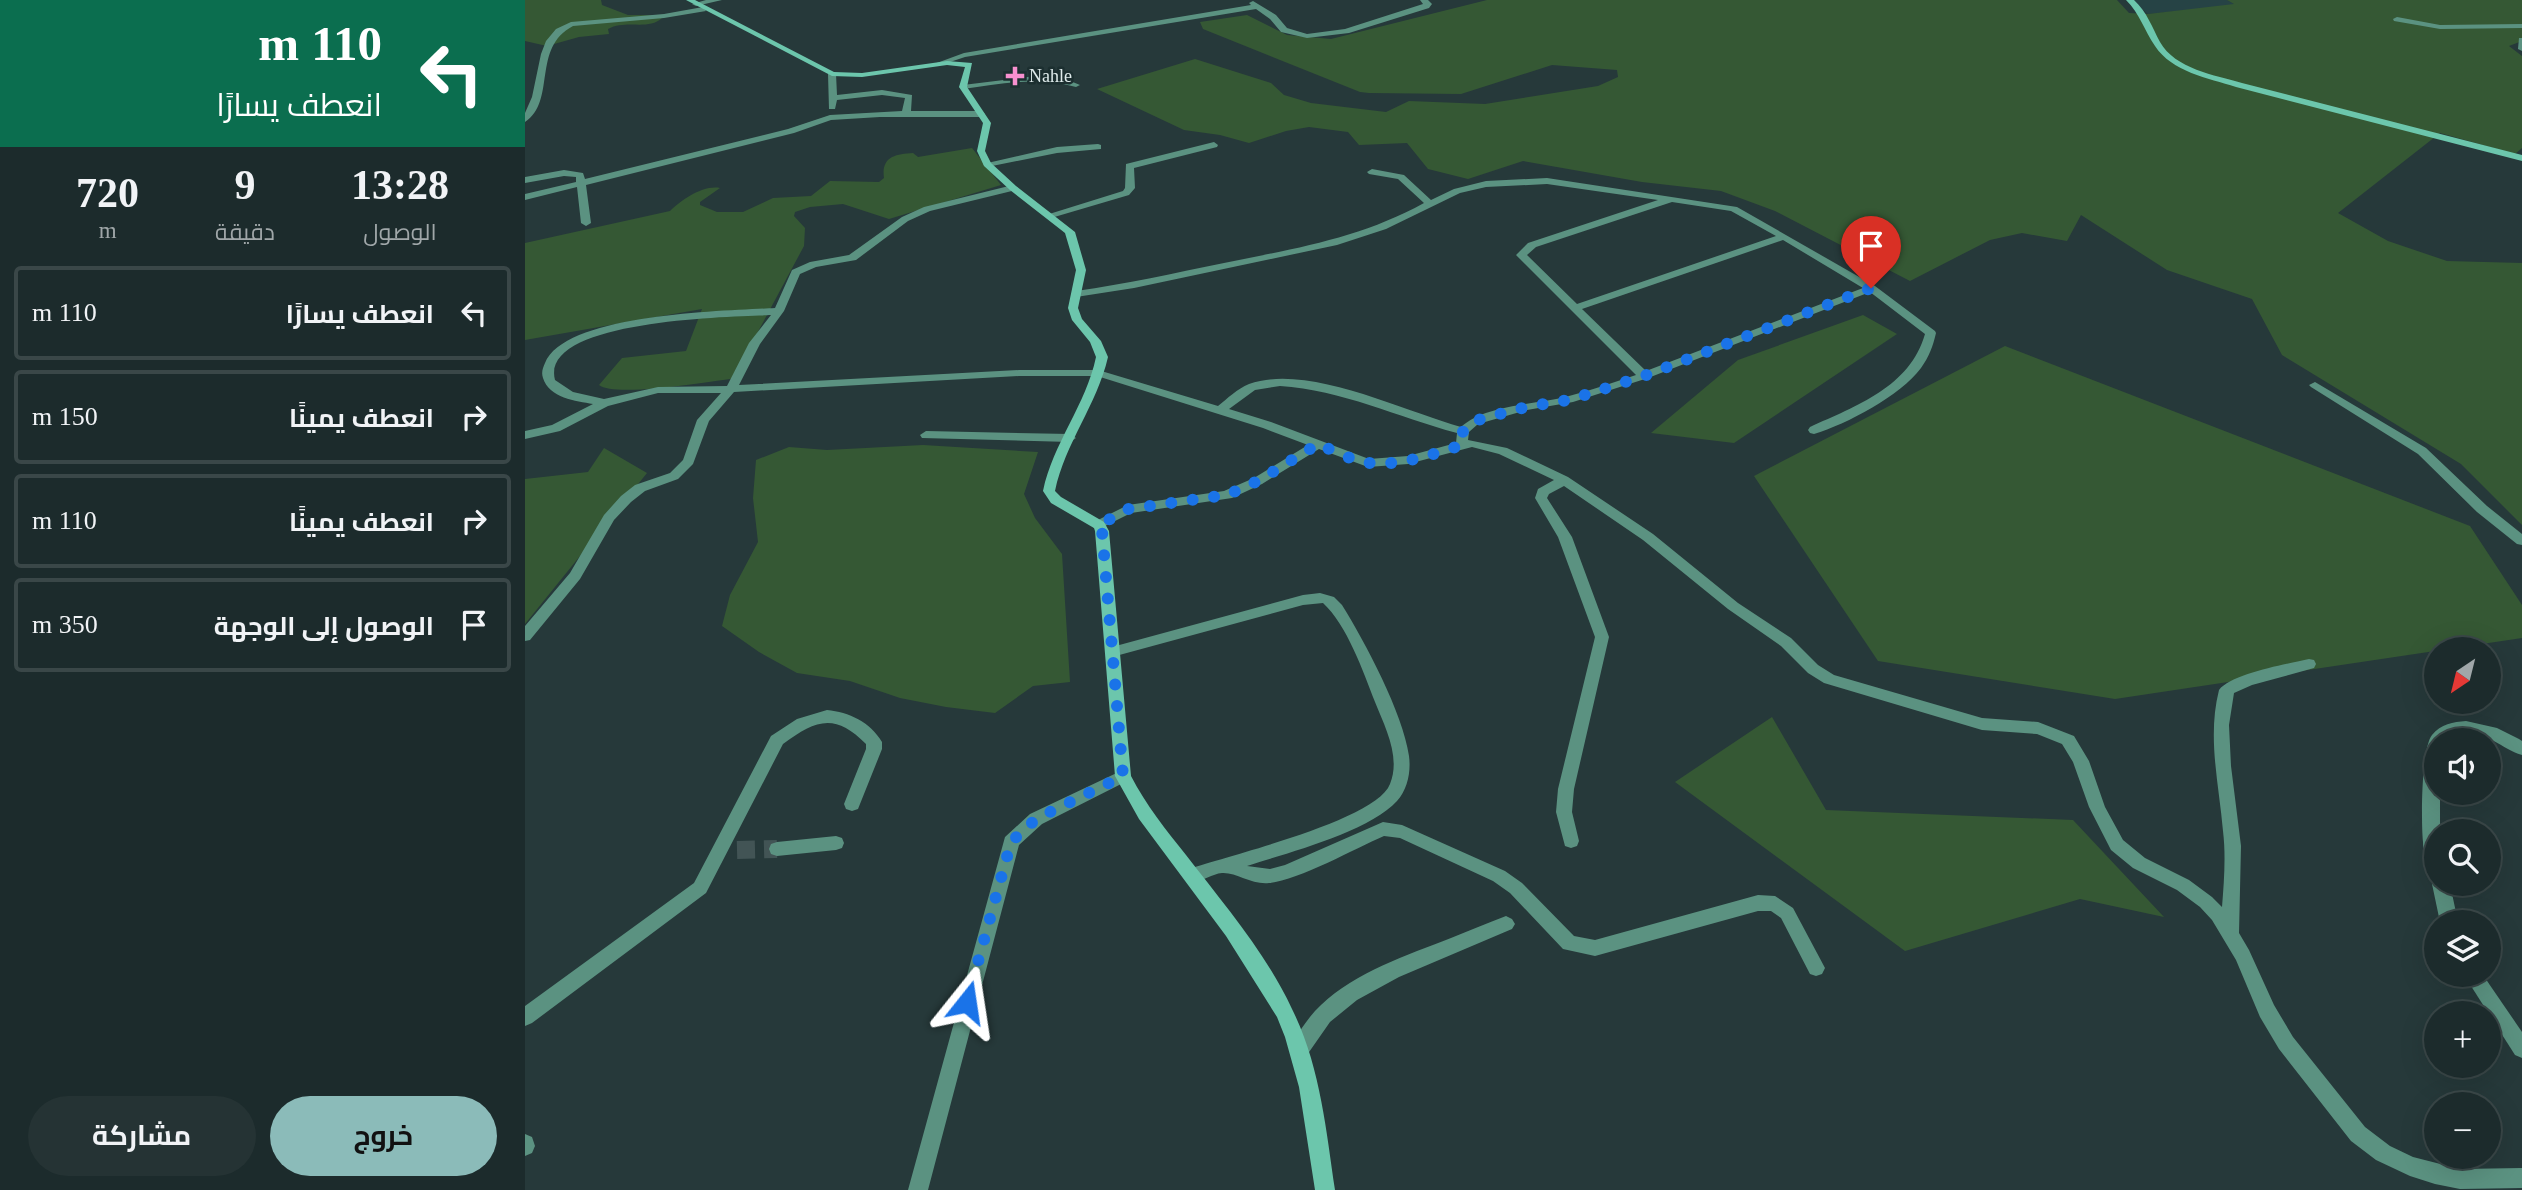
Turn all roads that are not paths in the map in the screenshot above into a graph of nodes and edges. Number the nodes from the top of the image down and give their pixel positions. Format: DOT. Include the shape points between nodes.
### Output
graph roads {
  1 [pos="718,0"];
  2 [pos="1249,0"];
  3 [pos="1424,0"];
  4 [pos="2130,0"];
  5 [pos="696,4"];
  6 [pos="1259,6"];
  7 [pos="2397,19"];
  8 [pos="2522,26"];
  9 [pos="2522,40"];
  10 [pos="2522,48"];
  11 [pos="972,59"];
  12 [pos="832,74"];
  13 [pos="1076,85"];
  14 [pos="963,87"];
  15 [pos="834,98"];
  16 [pos="906,114"];
  17 [pos="981,114"];
  18 [pos="830,118"];
  19 [pos="525,119"];
  20 [pos="1214,145"];
  21 [pos="1098,147"];
  22 [pos="2522,158"];
  23 [pos="987,164"];
  24 [pos="1372,173"];
  25 [pos="525,180"];
  26 [pos="582,184"];
  27 [pos="1013,188"];
  28 [pos="525,197"];
  29 [pos="1671,199"];
  30 [pos="1430,204"];
  31 [pos="1051,215"];
  32 [pos="586,223"];
  33 [pos="1784,236"];
  34 [pos="1871,288"];
  35 [pos="1076,294"];
  36 [pos="1575,308"];
  37 [pos="779,311"];
  38 [pos="1098,373"];
  39 [pos="1644,376"];
  40 [pos="2315,385"];
  41 [pos="731,389"];
  42 [pos="604,403"];
  43 [pos="1221,410"];
  44 [pos="1814,430"];
  45 [pos="525,435"];
  46 [pos="926,435"];
  47 [pos="1070,438"];
  48 [pos="1463,438"];
  49 [pos="1318,444"];
  50 [pos="1564,480"];
  51 [pos="1099,525"];
  52 [pos="2522,541"];
  53 [pos="525,636"];
  54 [pos="1112,652"];
  55 [pos="2309,663"];
  56 [pos="2501,736"];
  57 [pos="2522,749"];
  58 [pos="1123,776"];
  59 [pos="852,804"];
  60 [pos="1571,841"];
  61 [pos="836,843"];
  62 [pos="777,849"];
  63 [pos="1224,866"];
  64 [pos="1192,875"];
  65 [pos="1506,925"];
  66 [pos="2230,935"];
  67 [pos="1816,968"];
  68 [pos="2481,987"];
  69 [pos="525,1017"];
  70 [pos="1300,1049"];
  71 [pos="2522,1049"];
  72 [pos="2522,1178"];
  73 [pos="918,1190"];
  74 [pos="1325,1190"];
  1 -- 5 [label="street"];
  2 -- 6 [label="street"];
  3 -- 6 [label="street" via="1426,6 1320,36 1290,34"];
  4 -- 22 [label="street" via="2146,18 2163,52 2193,70"];
  5 -- 12 [label="street"];
  5 -- 19 [label="street" via="652,17 560,29 541,60 535,107"];
  6 -- 11 [label="street"];
  7 -- 8 [label="street" via="2440,27"];
  9 -- 10 [label="street"];
  11 -- 12 [label="street" via="862,75"];
  11 -- 14 [label="street"];
  12 -- 15 [label="street"];
  13 -- 14 [label="street" via="1039,78"];
  14 -- 17 [label="street"];
  15 -- 16 [label="street" via="905,95 909,97"];
  15 -- 18 [label="street"];
  16 -- 17 [label="street"];
  16 -- 18 [label="street"];
  17 -- 23 [label="street" via="987,123 981,150"];
  18 -- 26 [label="street"];
  20 -- 31 [label="street" via="1129,166 1126,193"];
  21 -- 23 [label="street"];
  23 -- 27 [label="street"];
  24 -- 30 [label="street" via="1401,177"];
  25 -- 26 [label="street" via="574,173 580,175"];
  26 -- 28 [label="street"];
  26 -- 32 [label="street"];
  27 -- 31 [label="street"];
  27 -- 37 [label="street" via="927,209 905,219 852,258 805,266 796,272"];
  29 -- 30 [label="street" via="1572,184 1510,182 1470,187"];
  29 -- 33 [label="street" via="1734,209"];
  29 -- 36 [label="street" via="1532,245 1521,255"];
  30 -- 35 [label="street" via="1390,225 1339,241"];
  31 -- 35 [label="street" via="1075,243 1081,270"];
  33 -- 34 [label="street"];
  33 -- 36 [label="street"];
  34 -- 39 [label="street"];
  34 -- 44 [label="street" via="1931,333 1929,350 1905,379 1863,407"];
  35 -- 38 [label="street" via="1073,308 1077,320 1102,356"];
  36 -- 39 [label="street"];
  37 -- 41 [label="street" via="755,343"];
  37 -- 42 [label="street" via="626,325 570,342 551,355 547,381 551,386"];
  38 -- 41 [label="street"];
  38 -- 43 [label="street"];
  38 -- 47 [label="street"];
  39 -- 48 [label="street" via="1569,400 1474,421"];
  40 -- 52 [label="street" via="2422,451"];
  41 -- 42 [label="street" via="658,390"];
  41 -- 53 [label="street" via="703,420 689,461 664,481 640,488 626,499 609,518 575,576"];
  42 -- 45 [label="street" via="556,428"];
  43 -- 48 [label="street" via="1254,387 1291,382 1352,396"];
  43 -- 49 [label="street"];
  46 -- 47 [label="street"];
  47 -- 51 [label="street" via="1049,491 1056,500"];
  48 -- 49 [label="street" via="1408,460 1368,463"];
  48 -- 50 [label="street"];
  49 -- 51 [label="street" via="1227,495 1128,509"];
  50 -- 60 [label="street" via="1541,498 1566,537 1602,637 1566,789 1564,813"];
  50 -- 66 [label="street" via="1648,537 1829,680 1982,724 2038,728 2068,740 2117,845 2206,902"];
  51 -- 54 [label="street"];
  54 -- 58 [label="street"];
  54 -- 63 [label="street" via="1303,600 1329,600 1341,612 1394,732 1401,753 1400,782 1377,810"];
  55 -- 66 [label="street" via="2227,690 2221,703 2233,846"];
  56 -- 57 [label="street"];
  58 -- 64 [label="street" via="1135,801"];
  58 -- 73 [label="street" via="1036,819 1011,842"];
  59 -- 69 [label="street" via="874,742 844,719 812,718 798,723 777,740 729,850 700,888"];
  61 -- 62 [label="street"];
  63 -- 64 [label="street"];
  63 -- 67 [label="street" via="1270,876 1383,829 1402,832 1499,876 1569,943 1595,948 1758,903 1775,904 1787,913"];
  64 -- 70 [label="street" via="1274,992"];
  65 -- 70 [label="street" via="1435,952 1350,994 1330,1008"];
  66 -- 72 [label="street" via="2286,1043 2358,1134 2383,1153 2435,1174 2460,1179"];
  68 -- 71 [label="street"];
  70 -- 74 [label="street"];
}
